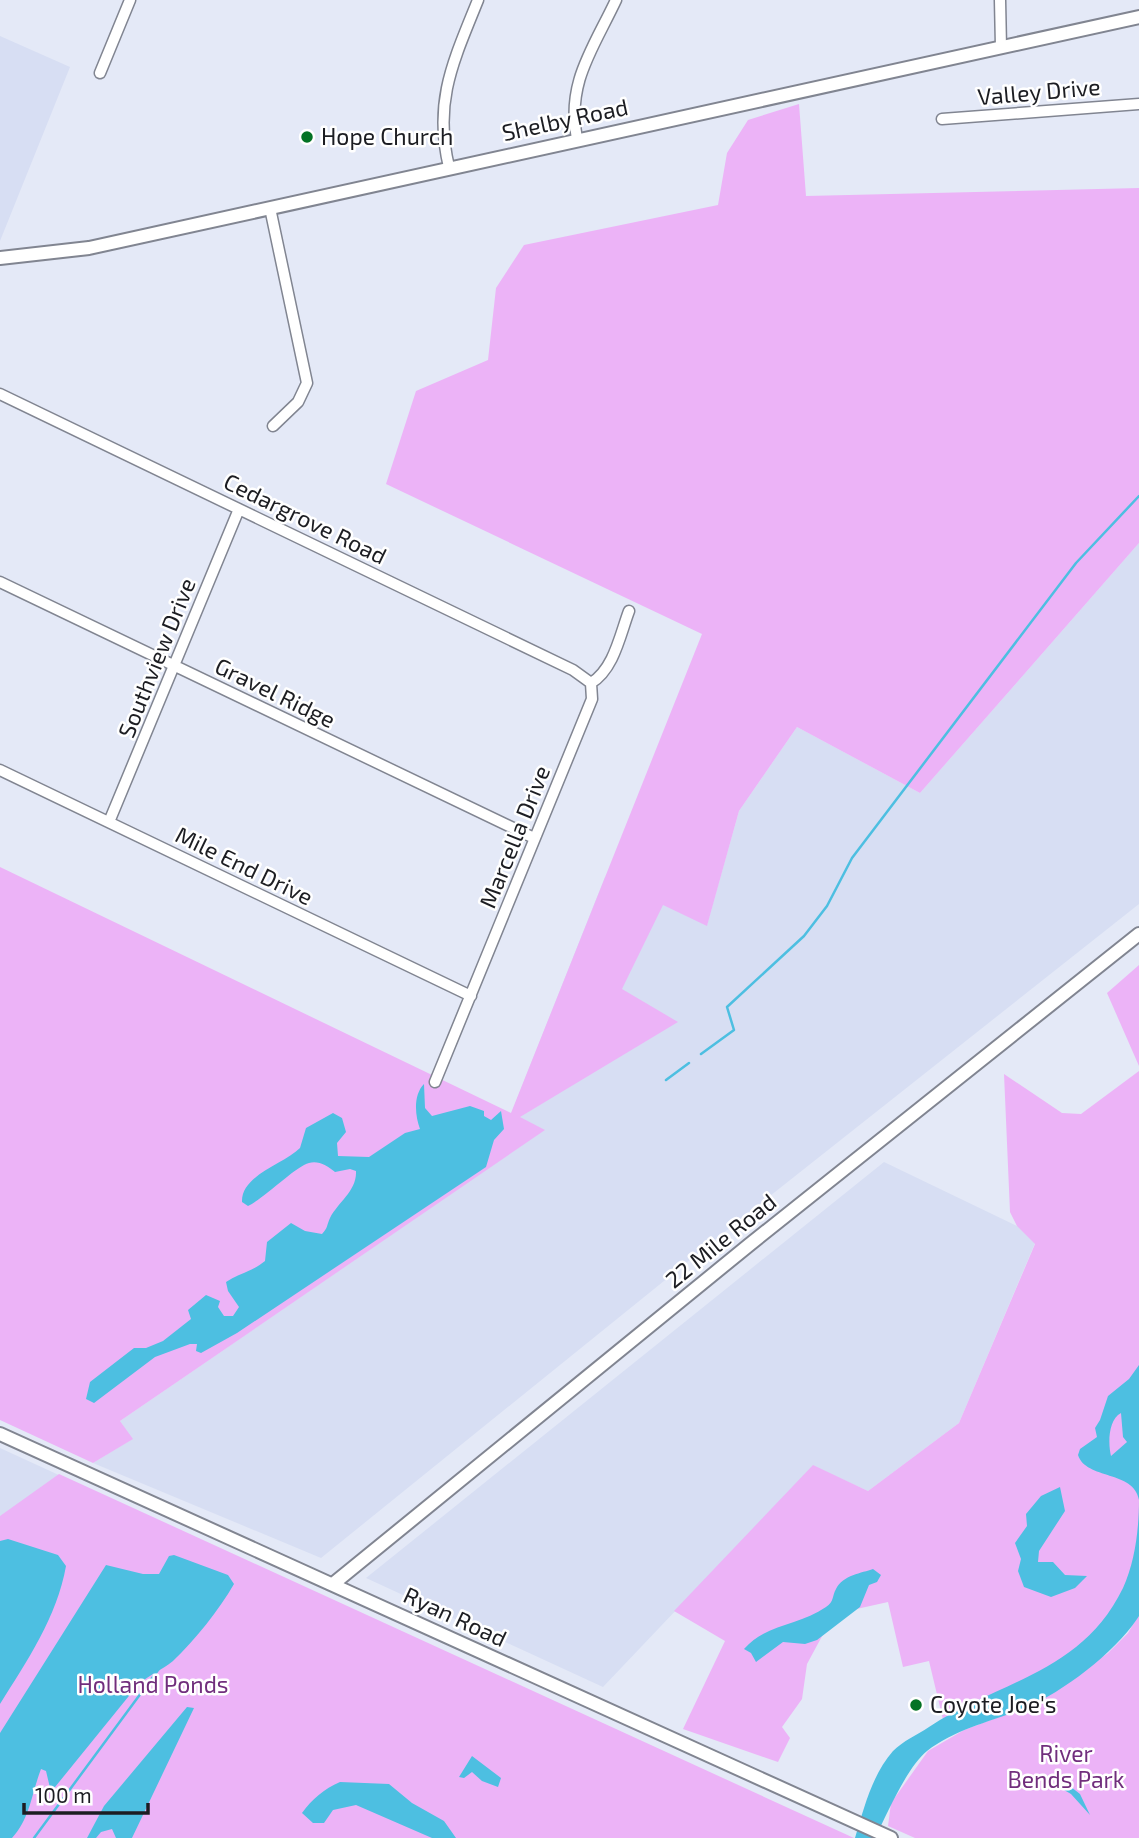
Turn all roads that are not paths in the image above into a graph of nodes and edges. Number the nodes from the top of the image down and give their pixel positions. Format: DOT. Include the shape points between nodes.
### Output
graph roads {
  1 [pos="130,0"];
  2 [pos="478,0"];
  3 [pos="616,0"];
  4 [pos="1000,0"];
  5 [pos="1139,17"];
  6 [pos="1001,47"];
  7 [pos="100,73"];
  8 [pos="1139,104"];
  9 [pos="942,119"];
  10 [pos="577,139"];
  11 [pos="449,167"];
  12 [pos="270,208"];
  13 [pos="0,258"];
  14 [pos="0,394"];
  15 [pos="273,426"];
  16 [pos="239,509"];
  17 [pos="0,582"];
  18 [pos="629,611"];
  19 [pos="176,666"];
  20 [pos="591,682"];
  21 [pos="0,770"];
  22 [pos="109,822"];
  23 [pos="534,838"];
  24 [pos="1139,934"];
  25 [pos="471,996"];
  26 [pos="435,1082"];
  27 [pos="0,1434"];
  28 [pos="333,1584"];
  29 [pos="891,1838"];
  1 -- 7 [label="street"];
  2 -- 11 [label="street" via="445,86 442,118"];
  3 -- 10 [label="street" via="576,86 572,110"];
  4 -- 6 [label="street"];
  5 -- 6 [label="street, Shelby Road"];
  6 -- 10 [label="street, Shelby Road"];
  8 -- 9 [label="street, Valley Drive"];
  10 -- 11 [label="street, Shelby Road"];
  11 -- 12 [label="street, Shelby Road"];
  12 -- 13 [label="street, Shelby Road" via="89,248"];
  12 -- 15 [label="street" via="307,383 298,402"];
  14 -- 16 [label="street, Cedargrove Road"];
  16 -- 19 [label="street, Southview Drive"];
  16 -- 20 [label="street, Cedargrove Road"];
  17 -- 19 [label="street, Gravel Ridge"];
  18 -- 20 [label="street, Marcella Drive" via="610,663"];
  19 -- 22 [label="street, Southview Drive"];
  19 -- 23 [label="street, Gravel Ridge"];
  20 -- 23 [label="street, Marcella Drive" via="592,699"];
  21 -- 22 [label="street, Mile End Drive"];
  22 -- 25 [label="street, Mile End Drive"];
  23 -- 25 [label="street, Marcella Drive"];
  24 -- 28 [label="street, 22 Mile Road"];
  25 -- 26 [label="street, Marcella Drive"];
  27 -- 28 [label="street, Ryan Road"];
  28 -- 29 [label="street, Ryan Road"];
}
